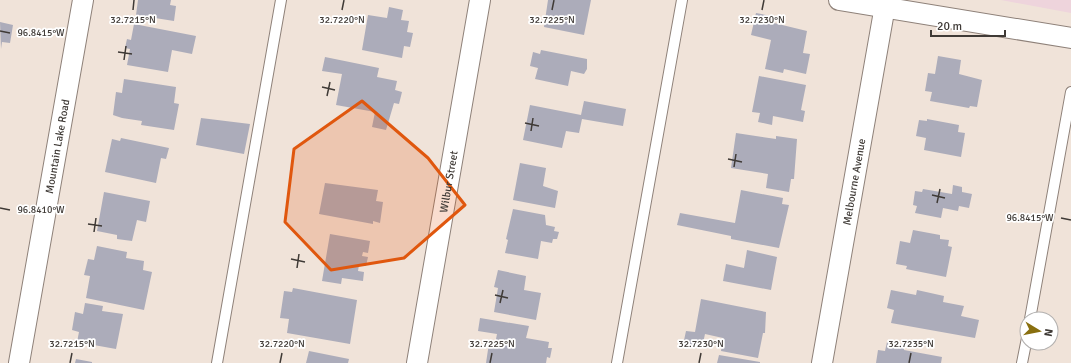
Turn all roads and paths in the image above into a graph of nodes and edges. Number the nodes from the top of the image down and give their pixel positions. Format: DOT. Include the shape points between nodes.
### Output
graph roads {
  1 [pos="83,0"];
  2 [pos="281,0"];
  3 [pos="480,0"];
  4 [pos="682,0"];
  5 [pos="839,0"];
  6 [pos="886,4"];
  7 [pos="1071,38"];
  8 [pos="1071,92"];
  9 [pos="1031,311"];
  10 [pos="1024,351"];
  11 [pos="19,363"];
  12 [pos="217,363"];
  13 [pos="417,363"];
  14 [pos="617,363"];
  15 [pos="822,363"];
  16 [pos="1022,363"];
  1 -- 11 [label="street, Mountain Lake Road"];
  2 -- 12 [label="lane"];
  3 -- 13 [label="street, Wilbur Street"];
  4 -- 14 [label="lane"];
  5 -- 6 [label="street"];
  6 -- 7 [label="street"];
  6 -- 15 [label="street, Melbourne Avenue"];
  8 -- 9 [label="lane"];
  10 -- 16 [label="lane"];
}
